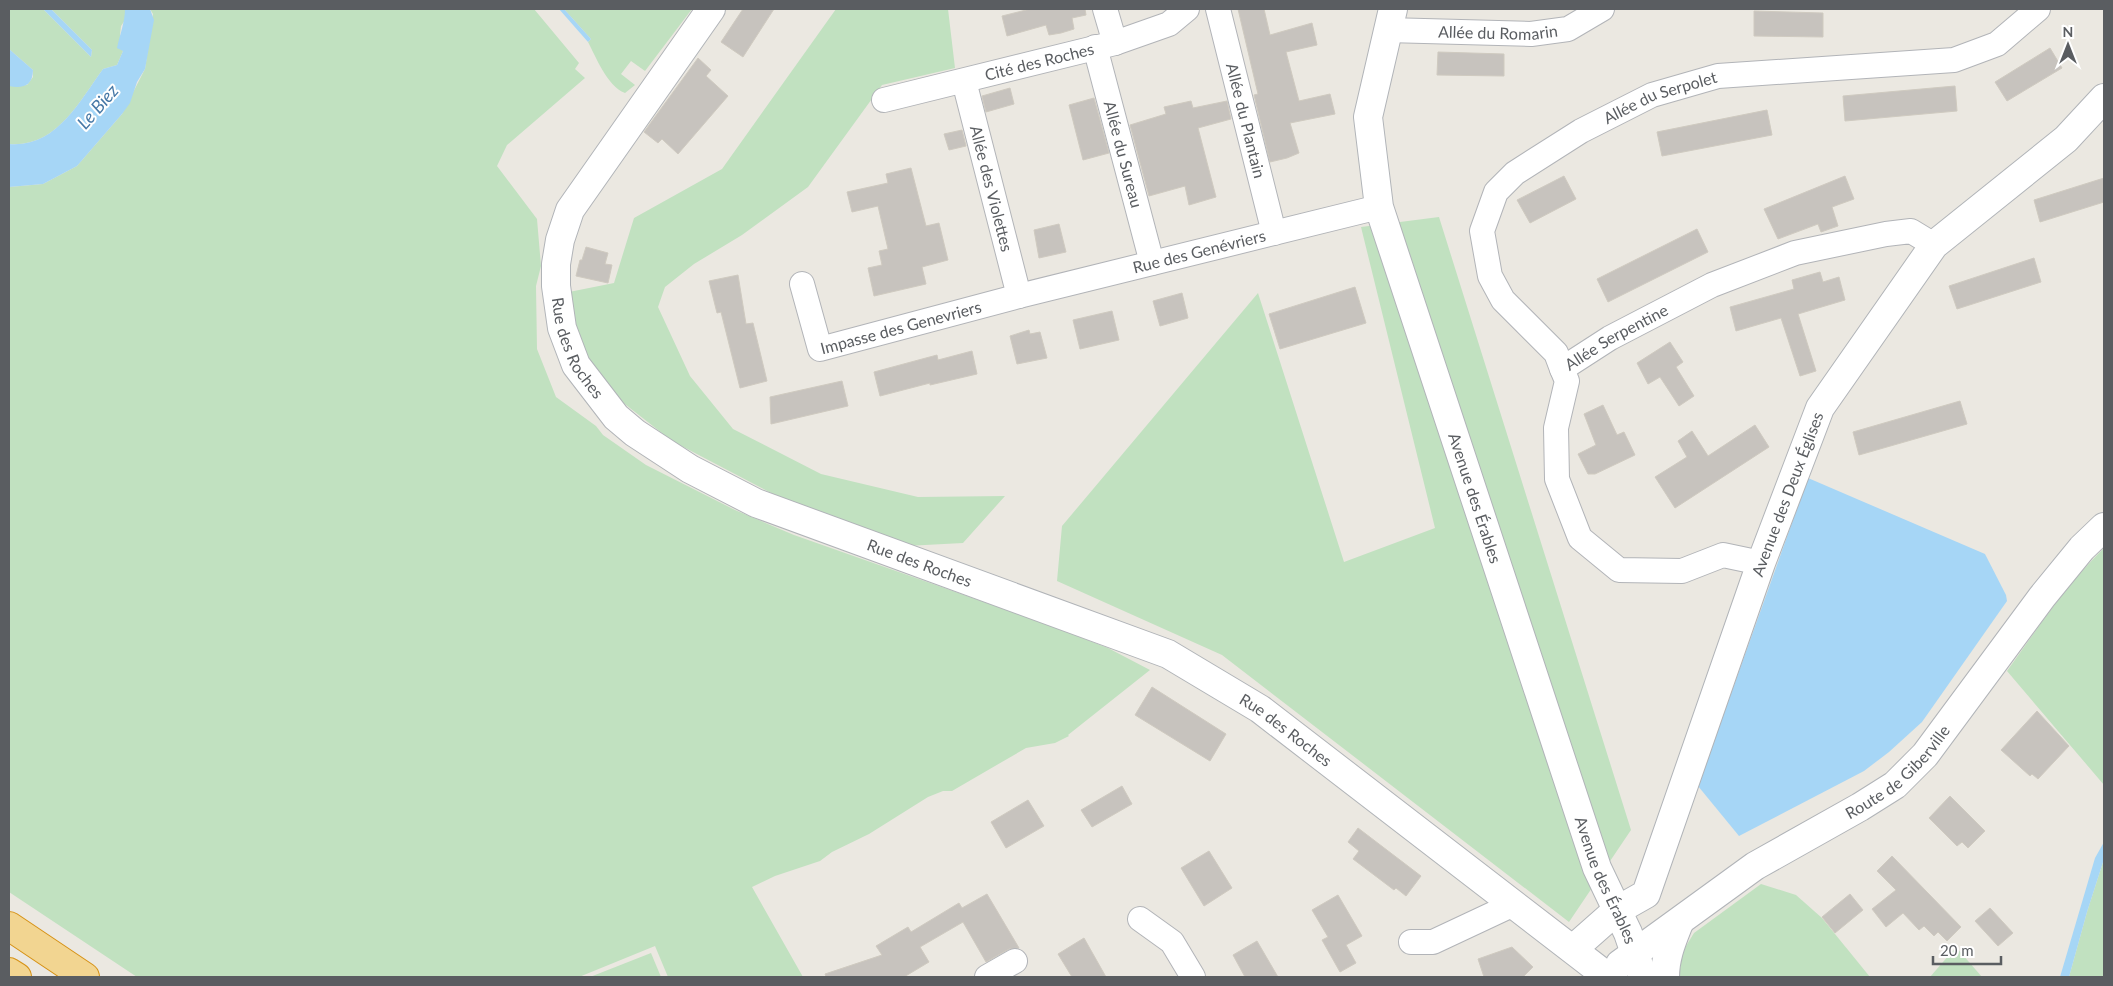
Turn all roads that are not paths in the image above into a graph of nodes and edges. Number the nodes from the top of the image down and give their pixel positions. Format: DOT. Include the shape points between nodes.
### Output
graph roads {
  1 [pos="711,9"];
  2 [pos="1106,9"];
  3 [pos="1187,9"];
  4 [pos="1218,9"];
  5 [pos="1602,9"];
  6 [pos="2038,9"];
  7 [pos="1390,20"];
  8 [pos="1105,45"];
  9 [pos="964,81"];
  10 [pos="2104,98"];
  11 [pos="884,100"];
  12 [pos="1378,207"];
  13 [pos="1274,233"];
  14 [pos="1934,245"];
  15 [pos="1152,263"];
  16 [pos="802,284"];
  17 [pos="1019,296"];
  18 [pos="1562,369"];
  19 [pos="2104,527"];
  20 [pos="1760,562"];
  21 [pos="1514,904"];
  22 [pos="1616,911"];
  23 [pos="1140,919"];
  24 [pos="1679,923"];
  25 [pos="9,926"];
  26 [pos="1411,942"];
  27 [pos="1573,949"];
  28 [pos="1015,960"];
  29 [pos="1639,965"];
  30 [pos="9,972"];
  31 [pos="1606,976"];
  32 [pos="17,977"];
  33 [pos="84,977"];
  34 [pos="987,977"];
  35 [pos="1193,977"];
  36 [pos="1665,977"];
  1 -- 21 [label="street, Rue des Roches" via="570,210 560,240 556,286 562,328 576,365 616,417 690,469 756,504 1168,654 1260,709"];
  2 -- 8 [label="street, Allée du Sureau"];
  3 -- 8 [label="street, Cité des Roches" via="1169,24"];
  4 -- 13 [label="street, Allée du Plantain"];
  5 -- 7 [label="street, Allée du Romarin" via="1568,29 1531,34"];
  6 -- 18 [label="street, Allée du Serpolet" via="1997,44 1954,60 1718,76 1652,95 1581,130 1514,173 1496,192 1482,231 1490,276 1502,300 1556,353"];
  7 -- 12 [label="street, Avenue des Érables" via="1368,117"];
  8 -- 9 [label="street, Cité des Roches"];
  8 -- 15 [label="street, Allée du Sureau"];
  9 -- 11 [label="street, Cité des Roches"];
  9 -- 17 [label="street, Allée des Violettes"];
  10 -- 14 [label="street, Avenue des Deux Églises" via="2066,139"];
  12 -- 13 [label="street, Rue des Genévriers"];
  12 -- 22 [label="street, Avenue des Érables" via="1597,868"];
  13 -- 15 [label="street, Rue des Genévriers"];
  14 -- 18 [label="street, Allée Serpentine" via="1912,231 1795,253 1712,285 1610,338"];
  14 -- 20 [label="street, Avenue des Deux Églises" via="1820,408"];
  15 -- 17 [label="street, Rue des Genévriers"];
  16 -- 17 [label="street, Impasse des Genevriers" via="820,349"];
  18 -- 20 [label="street, Allée Serpentine" via="1567,381 1556,428 1557,479 1580,538 1619,570 1682,571 1723,556"];
  19 -- 24 [label="street, Route de Giberville" via="2082,548 2042,597 1925,755 1895,784 1755,866"];
  20 -- 22 [label="street, Avenue des Deux Églises" via="1646,894"];
  21 -- 26 [label="street" via="1433,942"];
  21 -- 27 [label="street, Rue des Roches"];
  22 -- 27 [label="street, Avenue des Deux Églises"];
  22 -- 29 [label="street, Avenue des Érables"];
  23 -- 35 [label="street" via="1172,942"];
  24 -- 29 [label="street, Route de Giberville"];
  24 -- 36 [label="street" via="1669,948"];
  25 -- 33 [label="highway"];
  27 -- 31 [label="street, Rue des Roches"];
  28 -- 34 [label="street"];
  29 -- 31 [label="street, Route de Giberville"];
  30 -- 32 [label="highway"];
}
